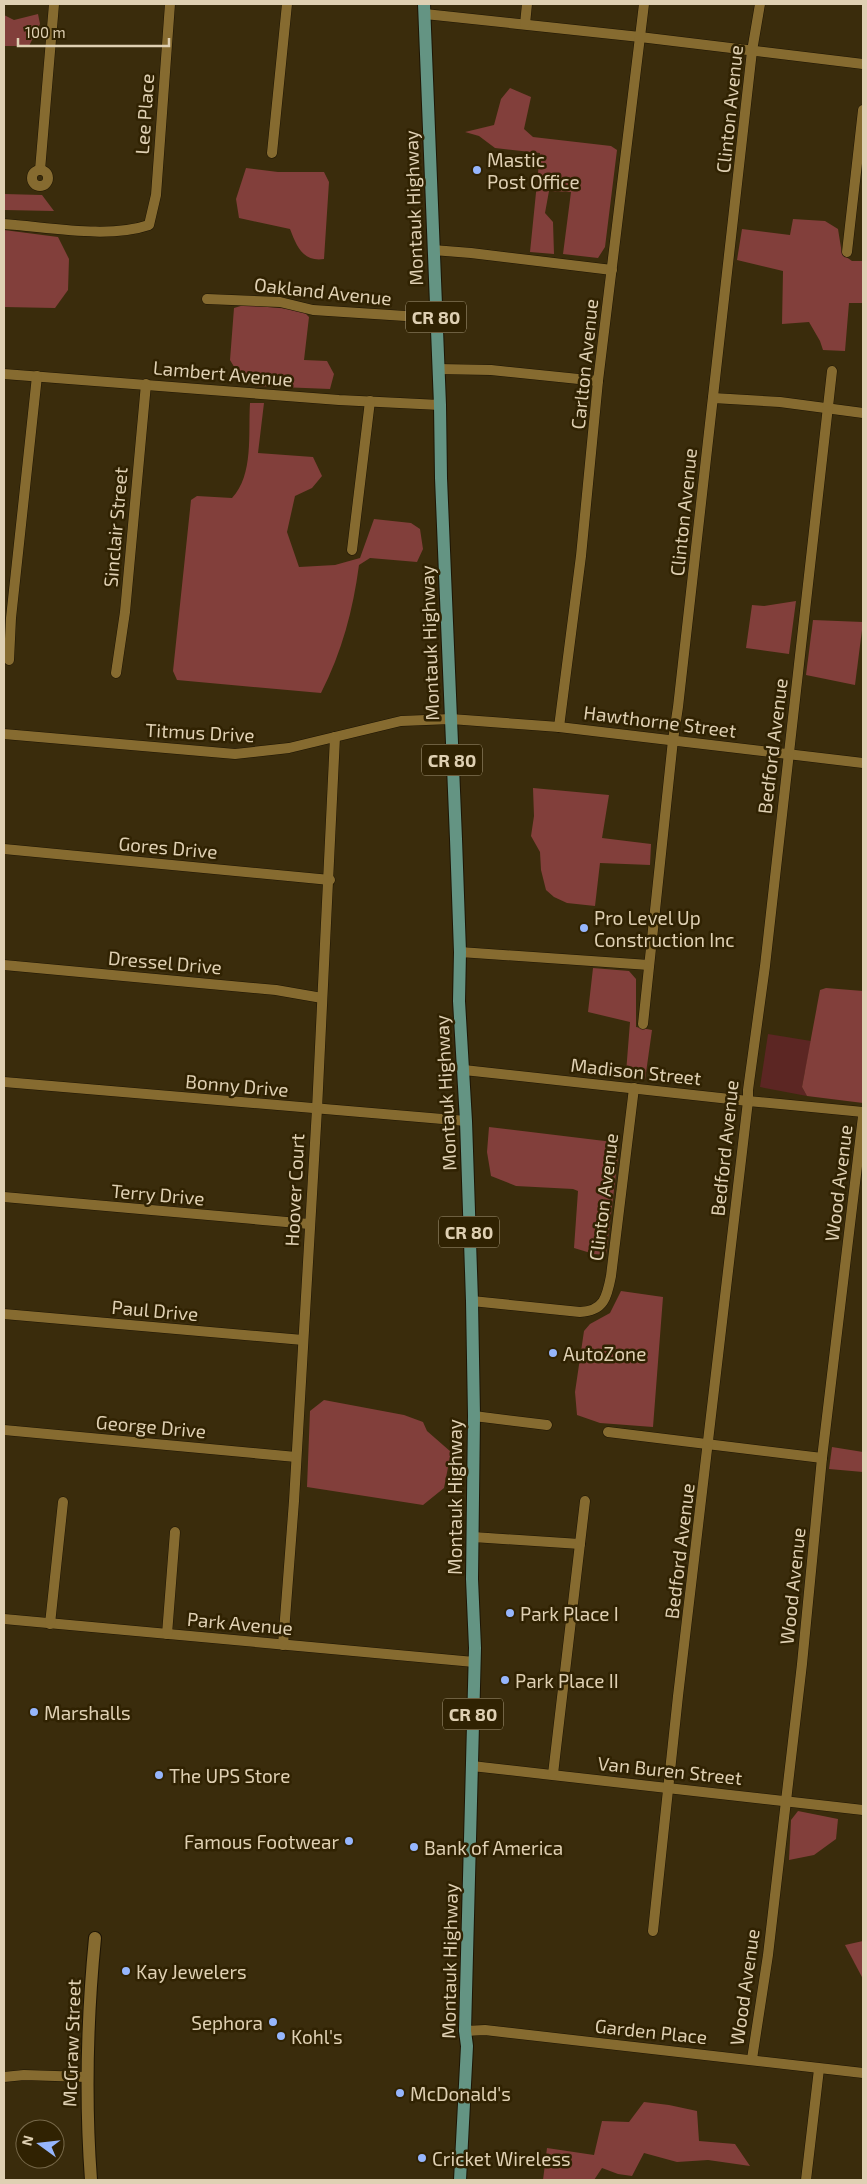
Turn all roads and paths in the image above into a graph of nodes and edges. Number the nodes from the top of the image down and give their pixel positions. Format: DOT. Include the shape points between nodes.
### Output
graph roads {
  1 [pos="54,4"];
  2 [pos="170,4"];
  3 [pos="287,4"];
  4 [pos="527,4"];
  5 [pos="644,4"];
  6 [pos="760,4"];
  7 [pos="425,9"];
  8 [pos="525,24"];
  9 [pos="640,37"];
  10 [pos="752,51"];
  11 [pos="863,64"];
  12 [pos="863,110"];
  13 [pos="272,153"];
  14 [pos="40,170"];
  15 [pos="4,224"];
  16 [pos="433,250"];
  17 [pos="847,252"];
  18 [pos="612,270"];
  19 [pos="207,299"];
  20 [pos="436,318"];
  21 [pos="438,369"];
  22 [pos="832,370"];
  23 [pos="4,374"];
  24 [pos="37,376"];
  25 [pos="598,381"];
  26 [pos="146,384"];
  27 [pos="713,398"];
  28 [pos="370,401"];
  29 [pos="440,405"];
  30 [pos="828,408"];
  31 [pos="863,413"];
  32 [pos="352,550"];
  33 [pos="10,660"];
  34 [pos="116,673"];
  35 [pos="451,719"];
  36 [pos="559,727"];
  37 [pos="4,734"];
  38 [pos="335,737"];
  39 [pos="673,740"];
  40 [pos="789,754"];
  41 [pos="863,763"];
  42 [pos="4,849"];
  43 [pos="330,880"];
  44 [pos="460,952"];
  45 [pos="4,965"];
  46 [pos="649,965"];
  47 [pos="322,998"];
  48 [pos="643,1024"];
  49 [pos="464,1070"];
  50 [pos="4,1082"];
  51 [pos="634,1088"];
  52 [pos="748,1102"];
  53 [pos="316,1109"];
  54 [pos="863,1114"];
  55 [pos="466,1121"];
  56 [pos="4,1197"];
  57 [pos="309,1224"];
  58 [pos="472,1301"];
  59 [pos="4,1314"];
  60 [pos="303,1340"];
  61 [pos="474,1416"];
  62 [pos="546,1425"];
  63 [pos="4,1430"];
  64 [pos="608,1432"];
  65 [pos="708,1443"];
  66 [pos="296,1458"];
  67 [pos="822,1458"];
  68 [pos="585,1501"];
  69 [pos="63,1502"];
  70 [pos="175,1532"];
  71 [pos="473,1537"];
  72 [pos="580,1544"];
  73 [pos="4,1620"];
  74 [pos="50,1624"];
  75 [pos="167,1634"];
  76 [pos="283,1645"];
  77 [pos="474,1662"];
  78 [pos="472,1766"];
  79 [pos="553,1774"];
  80 [pos="669,1787"];
  81 [pos="784,1800"];
  82 [pos="863,1810"];
  83 [pos="653,1930"];
  84 [pos="95,1938"];
  85 [pos="465,2031"];
  86 [pos="752,2060"];
  87 [pos="819,2069"];
  88 [pos="863,2073"];
  89 [pos="4,2077"];
  90 [pos="86,2077"];
  91 [pos="91,2180"];
  92 [pos="460,2180"];
  93 [pos="806,2180"];
  1 -- 14 [label="street"];
  2 -- 15 [label="street, Lee Place" via="156,195 149,225 132,231 106,232"];
  3 -- 13 [label="street"];
  4 -- 8 [label="street"];
  5 -- 9 [label="street, Carlton Avenue"];
  6 -- 10 [label="street, Clinton Avenue"];
  7 -- 8 [label="street"];
  7 -- 16 [label="main road, Montauk Highway / CR 80"];
  8 -- 9 [label="street"];
  9 -- 10 [label="street"];
  9 -- 18 [label="street, Carlton Avenue"];
  10 -- 11 [label="street"];
  10 -- 27 [label="street, Clinton Avenue"];
  12 -- 17 [label="street"];
  16 -- 18 [label="street"];
  16 -- 20 [label="main road, Montauk Highway / CR 80"];
  18 -- 25 [label="street, Carlton Avenue"];
  19 -- 20 [label="street, Oakland Avenue" via="280,302 313,310"];
  20 -- 21 [label="main road, Montauk Highway / CR 80"];
  21 -- 25 [label="street" via="491,370"];
  21 -- 29 [label="main road, Montauk Highway / CR 80"];
  22 -- 30 [label="street, Bedford Avenue"];
  23 -- 24 [label="street, Lambert Avenue"];
  24 -- 26 [label="street, Lambert Avenue"];
  24 -- 33 [label="street" via="11,618"];
  25 -- 36 [label="street, Carlton Avenue" via="588,498"];
  26 -- 28 [label="street, Lambert Avenue"];
  26 -- 34 [label="street, Sinclair Street" via="125,612"];
  27 -- 30 [label="street"];
  27 -- 39 [label="street, Clinton Avenue"];
  28 -- 29 [label="street, Lambert Avenue"];
  28 -- 32 [label="street"];
  29 -- 35 [label="main road, Montauk Highway / CR 80"];
  30 -- 31 [label="street"];
  30 -- 40 [label="street, Bedford Avenue"];
  35 -- 36 [label="street, Hawthorne Street"];
  35 -- 38 [label="street, Titmus Drive" via="401,721"];
  35 -- 44 [label="main road, Montauk Highway / CR 80"];
  36 -- 39 [label="street, Hawthorne Street"];
  37 -- 38 [label="street, Titmus Drive" via="235,754 270,751"];
  38 -- 43 [label="street, Hoover Court"];
  39 -- 40 [label="street, Hawthorne Street"];
  39 -- 46 [label="street, Clinton Avenue"];
  40 -- 41 [label="street, Hawthorne Street"];
  40 -- 52 [label="street, Bedford Avenue"];
  42 -- 43 [label="street, Gores Drive"];
  43 -- 47 [label="street, Hoover Court"];
  44 -- 46 [label="street"];
  44 -- 49 [label="main road, Montauk Highway / CR 80" via="459,1001"];
  45 -- 47 [label="street, Dressel Drive" via="276,990"];
  46 -- 48 [label="street, Clinton Avenue"];
  47 -- 53 [label="street, Hoover Court"];
  49 -- 51 [label="street, Madison Street"];
  49 -- 55 [label="main road, Montauk Highway / CR 80"];
  50 -- 53 [label="street, Bonny Drive"];
  51 -- 52 [label="street, Madison Street"];
  51 -- 58 [label="street, Clinton Avenue" via="611,1276 605,1299 599,1307 580,1312"];
  52 -- 54 [label="street, Madison Street"];
  52 -- 65 [label="street, Bedford Avenue"];
  53 -- 55 [label="street, Bonny Drive"];
  53 -- 57 [label="street, Hoover Court"];
  54 -- 67 [label="street, Wood Avenue"];
  55 -- 58 [label="main road, Montauk Highway / CR 80"];
  56 -- 57 [label="street, Terry Drive"];
  57 -- 60 [label="street, Hoover Court"];
  58 -- 61 [label="main road, Montauk Highway / CR 80"];
  59 -- 60 [label="street, Paul Drive"];
  60 -- 66 [label="street, Hoover Court"];
  61 -- 62 [label="street"];
  61 -- 71 [label="main road, Montauk Highway / CR 80"];
  63 -- 66 [label="street, George Drive"];
  64 -- 65 [label="street"];
  65 -- 67 [label="street"];
  65 -- 80 [label="street, Bedford Avenue"];
  66 -- 76 [label="street, Hoover Court"];
  67 -- 81 [label="street, Wood Avenue" via="802,1664"];
  68 -- 72 [label="street"];
  69 -- 74 [label="street"];
  70 -- 75 [label="street"];
  71 -- 72 [label="street"];
  71 -- 77 [label="main road, Montauk Highway / CR 80"];
  72 -- 79 [label="street"];
  73 -- 74 [label="street, Park Avenue"];
  74 -- 75 [label="street, Park Avenue"];
  75 -- 76 [label="street, Park Avenue"];
  76 -- 77 [label="street, Park Avenue"];
  77 -- 78 [label="main road, Montauk Highway / CR 80"];
  78 -- 79 [label="street, Van Buren Street"];
  78 -- 85 [label="main road, Montauk Highway / CR 80"];
  79 -- 80 [label="street, Van Buren Street"];
  80 -- 81 [label="street, Van Buren Street"];
  80 -- 83 [label="street, Bedford Avenue"];
  81 -- 82 [label="street, Van Buren Street"];
  81 -- 86 [label="street, Wood Avenue" via="768,1955"];
  84 -- 90 [label="street, McGraw Street"];
  85 -- 86 [label="street, Garden Place" via="485,2030"];
  85 -- 92 [label="main road, Montauk Highway / CR 80" via="467,2046"];
  86 -- 87 [label="street, Garden Place"];
  87 -- 88 [label="street, Garden Place"];
  87 -- 93 [label="street"];
  89 -- 90 [label="street"];
  90 -- 91 [label="street, McGraw Street"];
}
